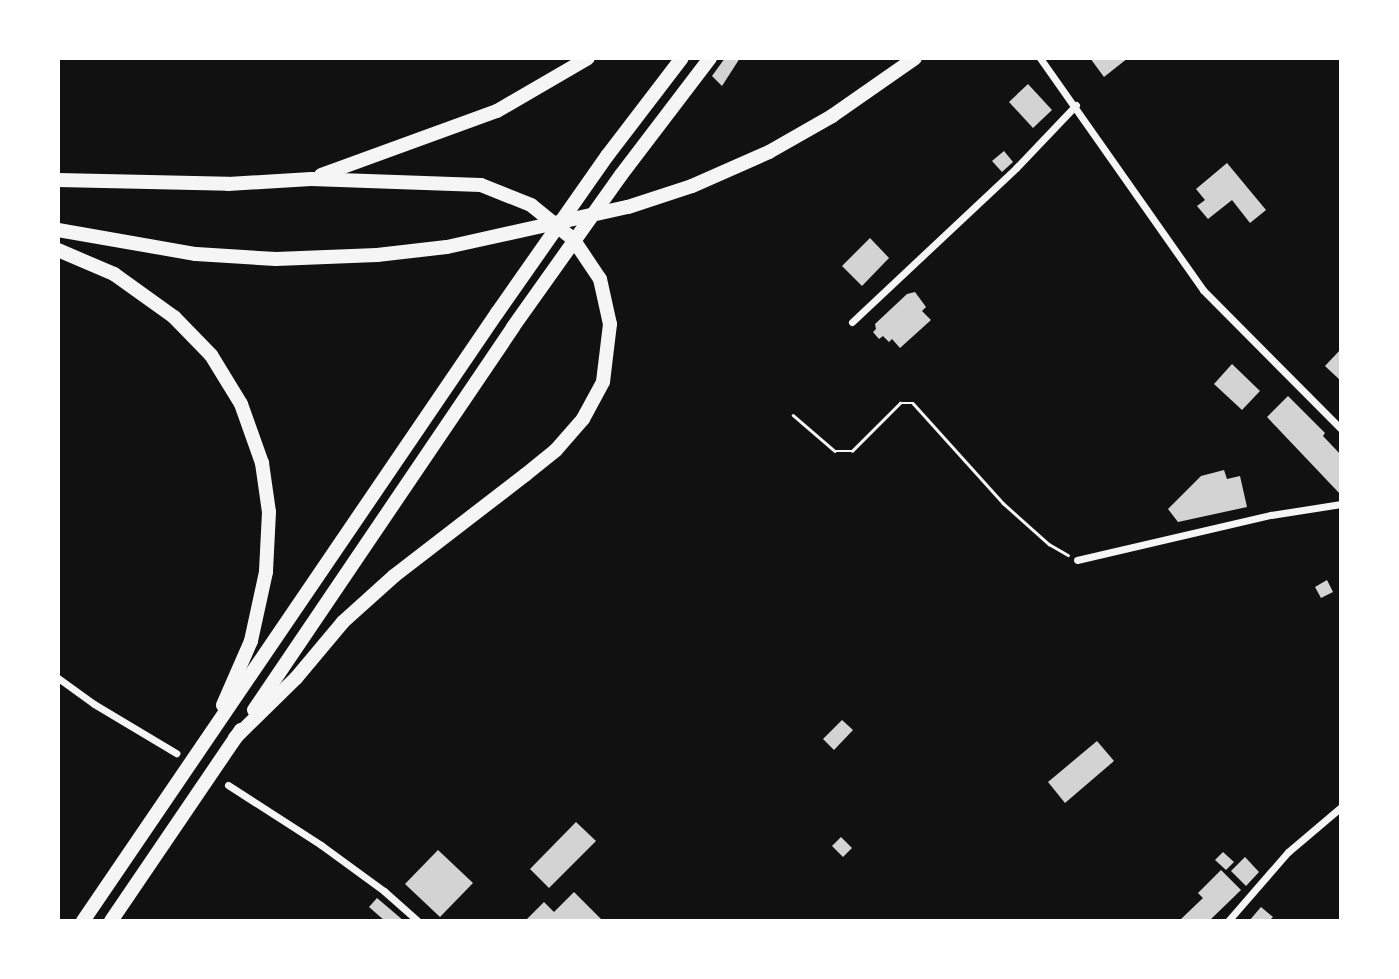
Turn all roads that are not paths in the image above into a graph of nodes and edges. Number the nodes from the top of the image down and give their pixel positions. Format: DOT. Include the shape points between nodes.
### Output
graph roads {
  1 [pos="588,58"];
  2 [pos="682,58"];
  3 [pos="710,58"];
  4 [pos="915,58"];
  5 [pos="1040,58"];
  6 [pos="1076,105"];
  7 [pos="311,179"];
  8 [pos="58,180"];
  9 [pos="62,231"];
  10 [pos="61,251"];
  11 [pos="852,322"];
  12 [pos="1341,429"];
  13 [pos="1341,504"];
  14 [pos="1077,560"];
  15 [pos="58,678"];
  16 [pos="209,736"];
  17 [pos="235,738"];
  18 [pos="176,753"];
  19 [pos="228,785"];
  20 [pos="1341,807"];
  21 [pos="83,921"];
  22 [pos="111,921"];
  23 [pos="418,921"];
  24 [pos="1228,921"];
  1 -- 7 [label="highway" via="497,111"];
  2 -- 16 [label="highway" via="497,313"];
  3 -- 17 [label="highway" via="513,327"];
  4 -- 9 [label="highway" via="832,116 769,152 692,186 628,207 508,235 377,256 276,259 196,254"];
  5 -- 6 [label="street"];
  6 -- 11 [label="street" via="1016,168"];
  6 -- 12 [label="street" via="1203,289"];
  7 -- 8 [label="highway" via="228,184"];
  7 -- 17 [label="highway" via="481,185 531,205 573,239 600,279 610,324 603,382 583,419 556,450 394,576 343,622"];
  10 -- 16 [label="highway" via="114,274 174,317 211,355 241,404 262,463 269,512 266,572 251,641"];
  13 -- 14 [label="street" via="1271,514"];
  15 -- 18 [label="street"];
  16 -- 21 [label="highway"];
  17 -- 22 [label="highway"];
  19 -- 23 [label="street" via="321,845"];
  20 -- 24 [label="street" via="1288,852"];
}
